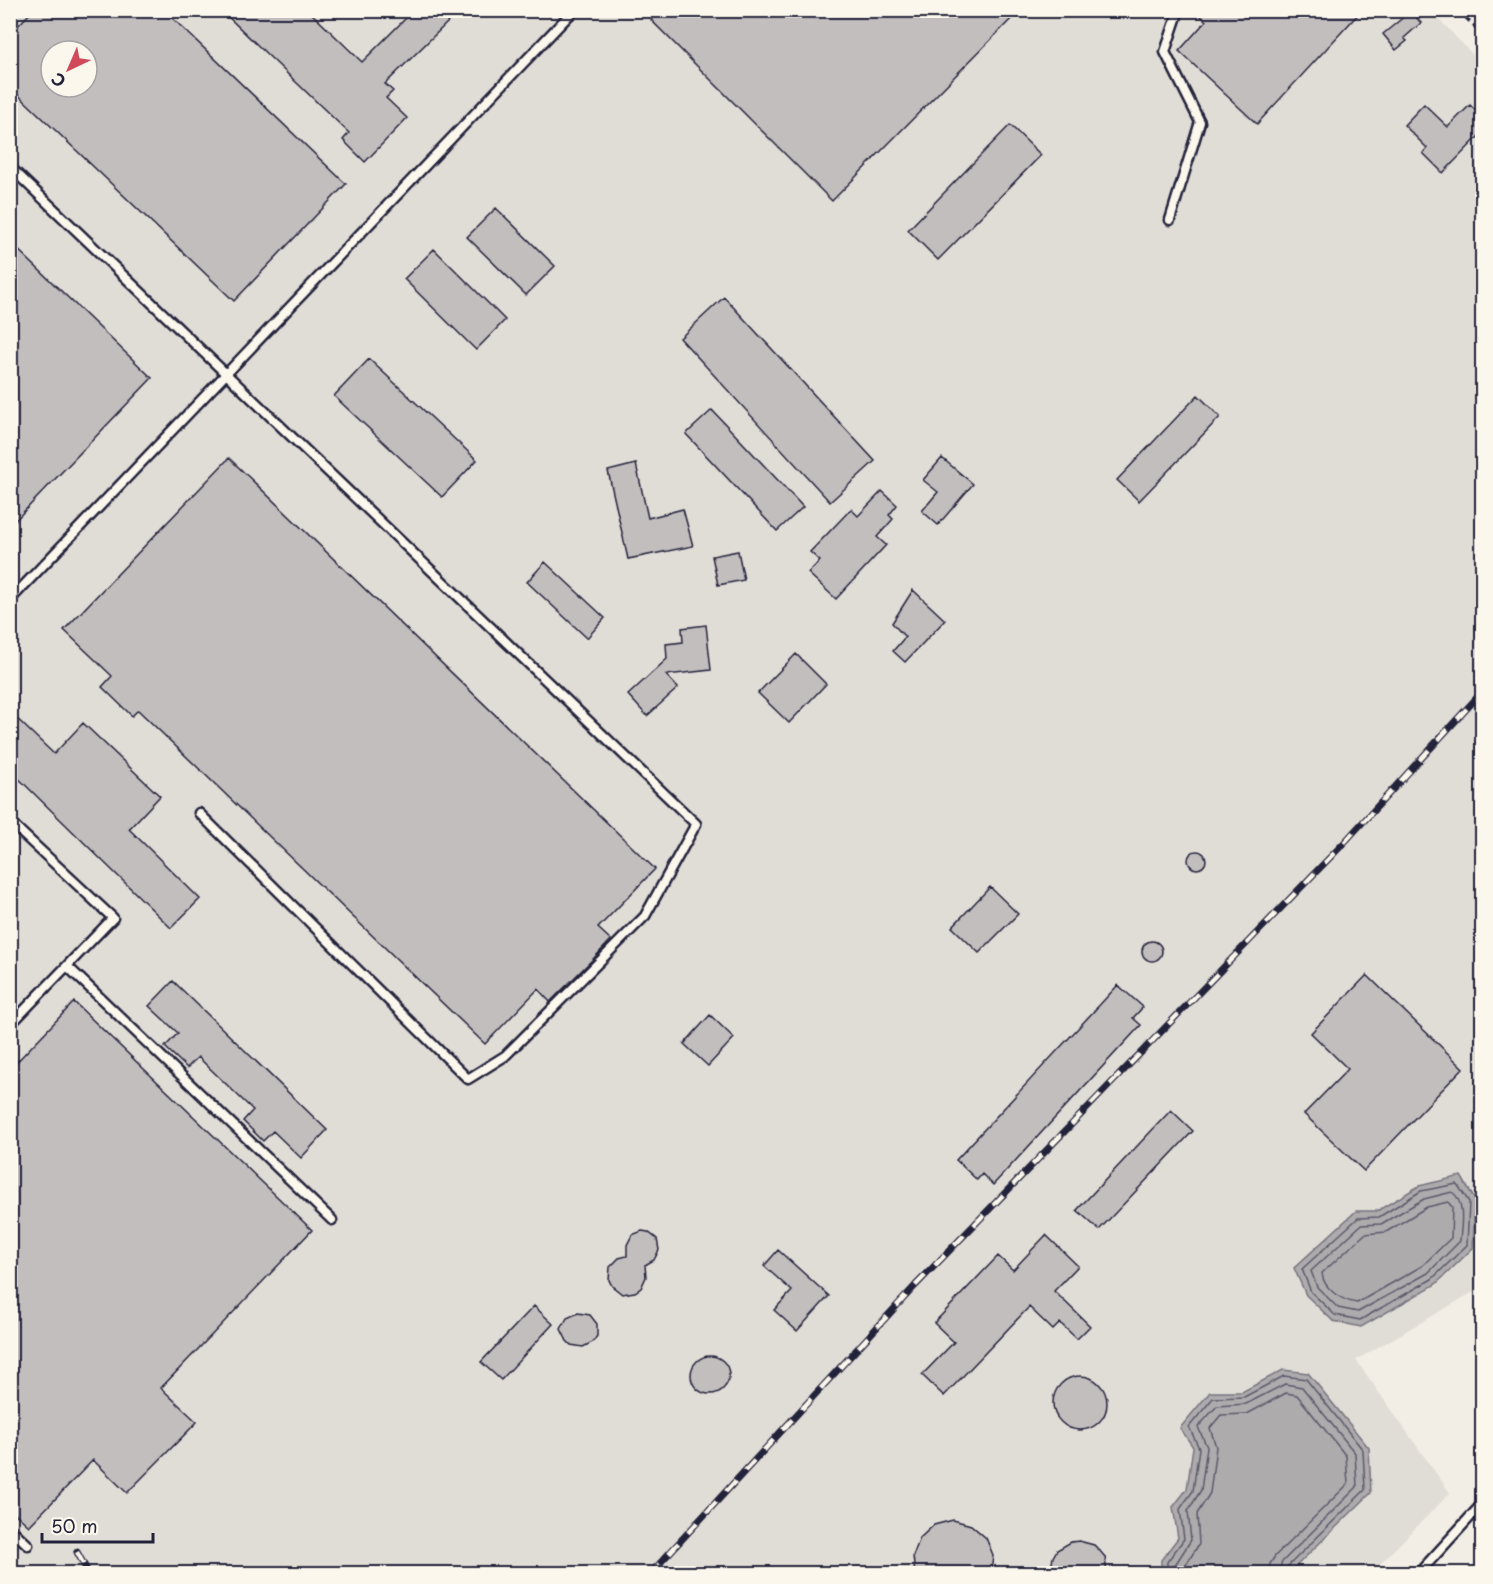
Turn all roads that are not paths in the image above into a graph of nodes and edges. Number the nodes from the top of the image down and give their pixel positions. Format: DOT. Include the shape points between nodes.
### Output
graph roads {
  1 [pos="574,10"];
  2 [pos="1179,10"];
  3 [pos="10,167"];
  4 [pos="1170,220"];
  5 [pos="227,373"];
  6 [pos="10,600"];
  7 [pos="199,813"];
  8 [pos="10,822"];
  9 [pos="67,966"];
  10 [pos="10,1025"];
  11 [pos="332,1220"];
  12 [pos="1482,1503"];
  13 [pos="10,1528"];
  14 [pos="28,1545"];
  15 [pos="1418,1574"];
  1 -- 5 [label="lane"];
  2 -- 4 [label="lane" via="1165,52 1200,122"];
  3 -- 5 [label="lane"];
  5 -- 6 [label="lane"];
  5 -- 7 [label="lane" via="696,824 645,915 505,1056 468,1079"];
  8 -- 9 [label="lane" via="113,918"];
  9 -- 10 [label="lane"];
  9 -- 11 [label="lane"];
  12 -- 15 [label="lane"];
  13 -- 14 [label="lane"];
}
